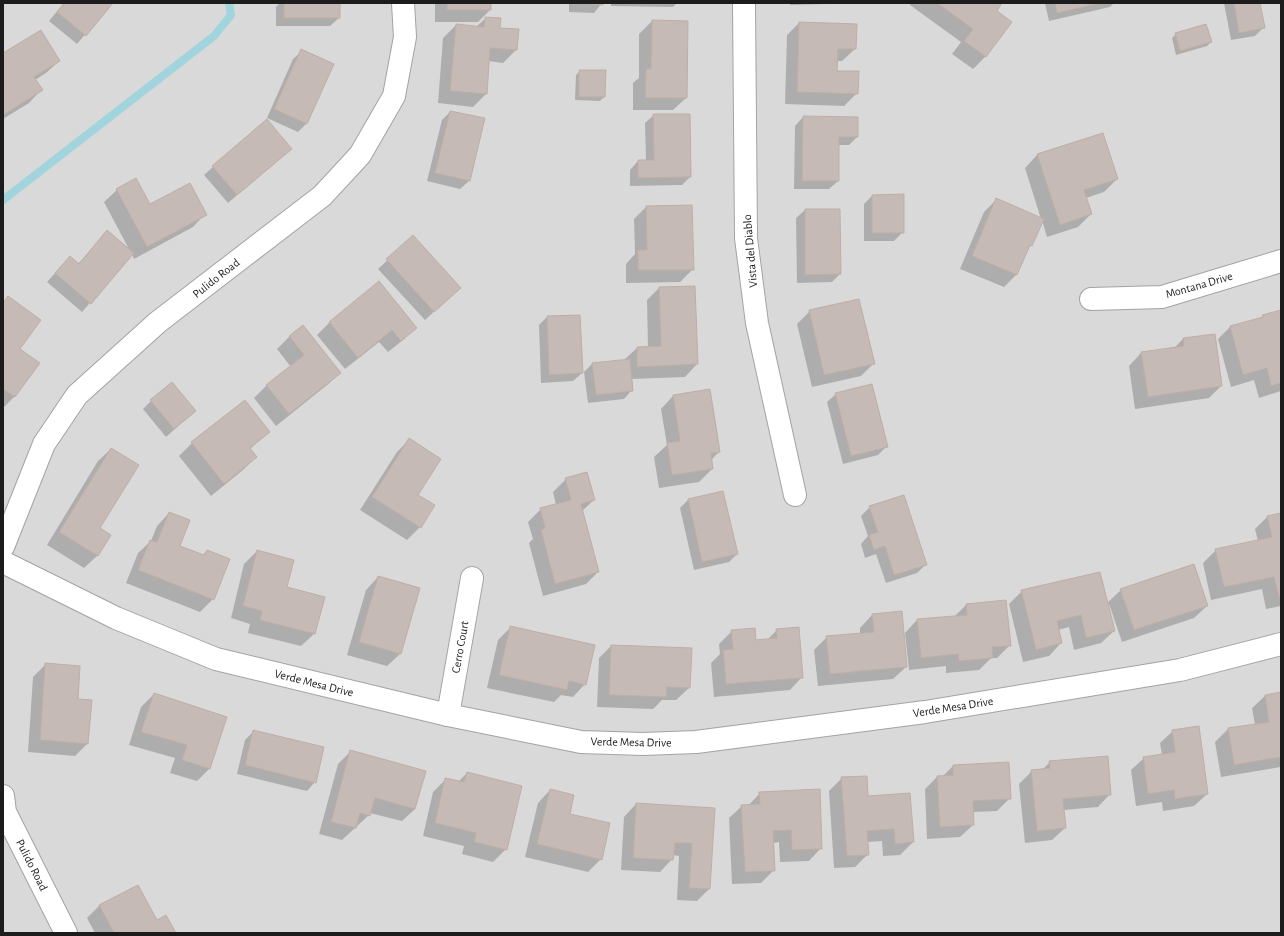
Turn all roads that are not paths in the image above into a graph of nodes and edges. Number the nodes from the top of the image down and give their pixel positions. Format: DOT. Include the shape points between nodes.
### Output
graph roads {
  1 [pos="404,3"];
  2 [pos="744,3"];
  3 [pos="1281,261"];
  4 [pos="1091,299"];
  5 [pos="795,495"];
  6 [pos="3,547"];
  7 [pos="3,562"];
  8 [pos="472,578"];
  9 [pos="1281,644"];
  10 [pos="448,716"];
  11 [pos="4,807"];
  12 [pos="66,933"];
  1 -- 6 [label="street, Pulido Road" via="404,37 394,96 360,155 322,196 158,322 78,395 44,444"];
  2 -- 5 [label="street, Vista del Diablo" via="746,238 757,323"];
  3 -- 4 [label="street, Montana Drive" via="1162,296"];
  7 -- 10 [label="street, Verde Mesa Drive" via="116,618 216,659"];
  8 -- 10 [label="street, Cerro Court"];
  9 -- 10 [label="street, Verde Mesa Drive" via="1180,670 924,712 696,742 581,742"];
  11 -- 12 [label="street, Pulido Road"];
}
